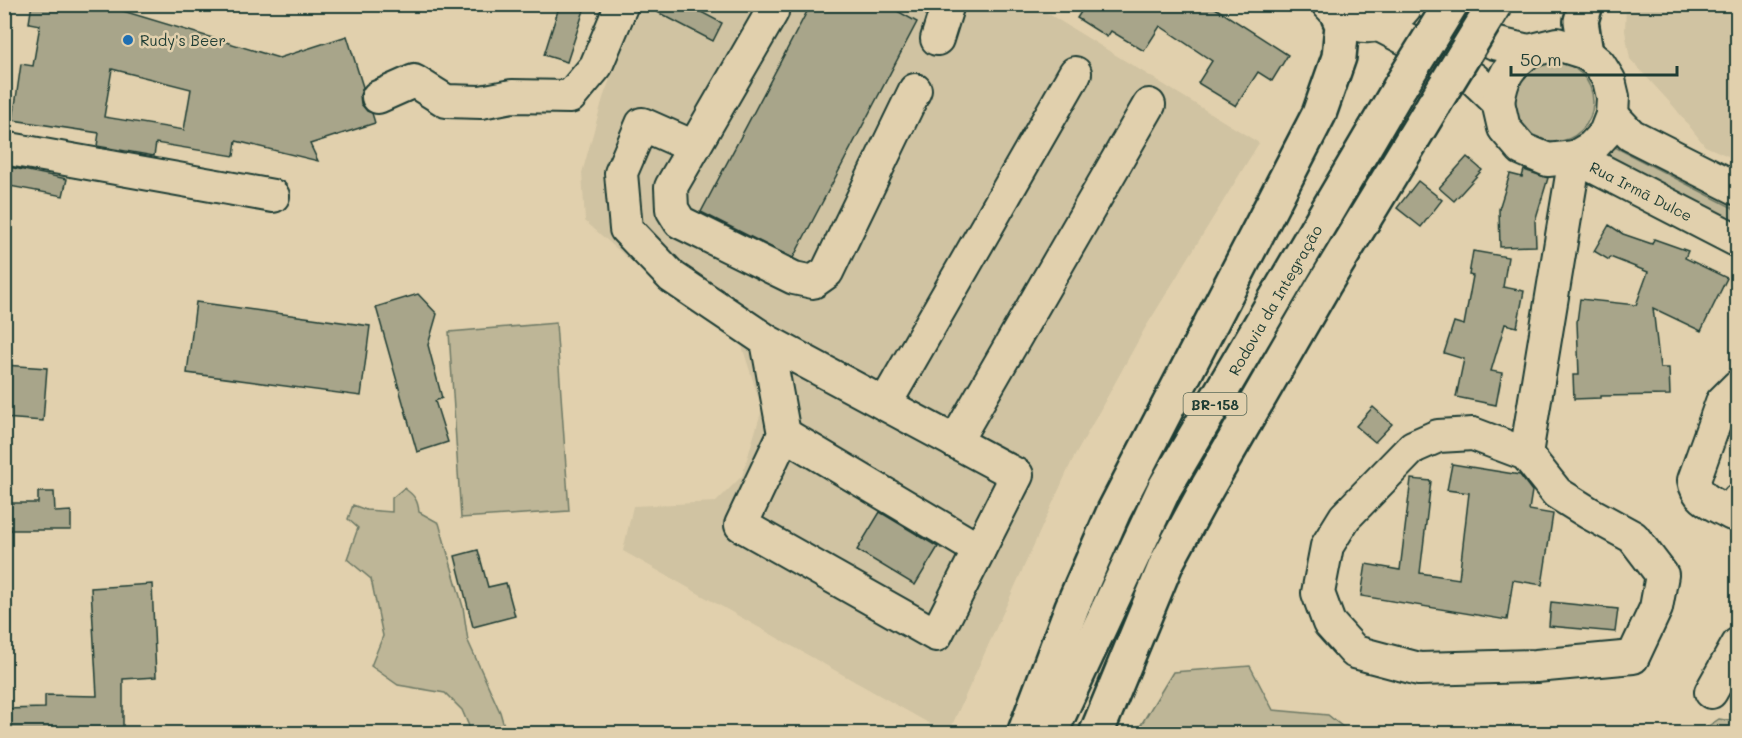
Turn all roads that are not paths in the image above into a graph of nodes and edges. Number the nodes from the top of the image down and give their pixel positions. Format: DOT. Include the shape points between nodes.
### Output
graph roads {
  1 [pos="622,4"];
  2 [pos="767,4"];
  3 [pos="948,4"];
  4 [pos="1407,4"];
  5 [pos="1431,4"];
  6 [pos="1451,4"];
  7 [pos="1494,4"];
  8 [pos="1586,4"];
  9 [pos="1331,7"];
  10 [pos="1381,26"];
  11 [pos="937,39"];
  12 [pos="1529,51"];
  13 [pos="1586,53"];
  14 [pos="1075,73"];
  15 [pos="915,90"];
  16 [pos="378,97"];
  17 [pos="1498,102"];
  18 [pos="1149,105"];
  19 [pos="1612,115"];
  20 [pos="694,147"];
  21 [pos="4,148"];
  22 [pos="1575,157"];
  23 [pos="1737,189"];
  24 [pos="273,196"];
  25 [pos="1737,241"];
  26 [pos="767,341"];
  27 [pos="1737,386"];
  28 [pos="885,404"];
  29 [pos="784,434"];
  30 [pos="1529,439"];
  31 [pos="955,442"];
  32 [pos="1736,515"];
  33 [pos="979,550"];
  34 [pos="1737,644"];
  35 [pos="1712,692"];
  36 [pos="1024,734"];
  37 [pos="1050,734"];
  38 [pos="1096,734"];
  1 -- 16 [label="street" via="596,66 570,97 446,101 414,81"];
  2 -- 20 [label="street" via="772,12"];
  3 -- 11 [label="street"];
  4 -- 10 [label="street"];
  5 -- 12 [label="street" via="1494,43"];
  6 -- 37 [label="highway, Rodovia da Integração / BR-158, bridge" via="1164,489"];
  7 -- 38 [label="highway, BR-158, bridge" via="1324,285 1167,561"];
  8 -- 13 [label="highway" via="1581,21"];
  9 -- 10 [label="street" via="1361,26"];
  9 -- 36 [label="highway" via="1342,25 1339,57 1319,114 1114,511 1072,607"];
  10 -- 17 [label="street" via="1474,79"];
  12 -- 13 [label="street" via="1557,44"];
  12 -- 17 [label="street" via="1512,64 1502,81"];
  13 -- 19 [label="street" via="1609,80"];
  14 -- 28 [label="street"];
  15 -- 20 [label="street" via="827,272 813,282 794,278 680,222 672,209 671,187"];
  17 -- 22 [label="street, Rua Irmã Dulce" via="1504,128 1522,149 1548,160"];
  18 -- 31 [label="street"];
  19 -- 22 [label="street" via="1605,133"];
  19 -- 23 [label="street" via="1631,135"];
  20 -- 26 [label="street" via="642,124 621,172 626,229 672,277"];
  21 -- 24 [label="street"];
  22 -- 25 [label="street, Rua Irmã Dulce"];
  22 -- 30 [label="street"];
  26 -- 28 [label="street"];
  26 -- 29 [label="street"];
  27 -- 32 [label="street" via="1722,402 1694,480 1695,490 1702,497"];
  28 -- 31 [label="street"];
  29 -- 33 [label="street"];
  29 -- 33 [label="street" via="741,525 936,636"];
  30 -- 30 [label="street" via="1557,493 1633,537 1662,574 1656,608 1633,657 1536,666 1419,669 1355,652 1329,623 1318,593 1327,546 1345,517 1413,447 1438,436 1473,434"];
  31 -- 33 [label="street" via="1017,475"];
  34 -- 35 [label="street"];
}
